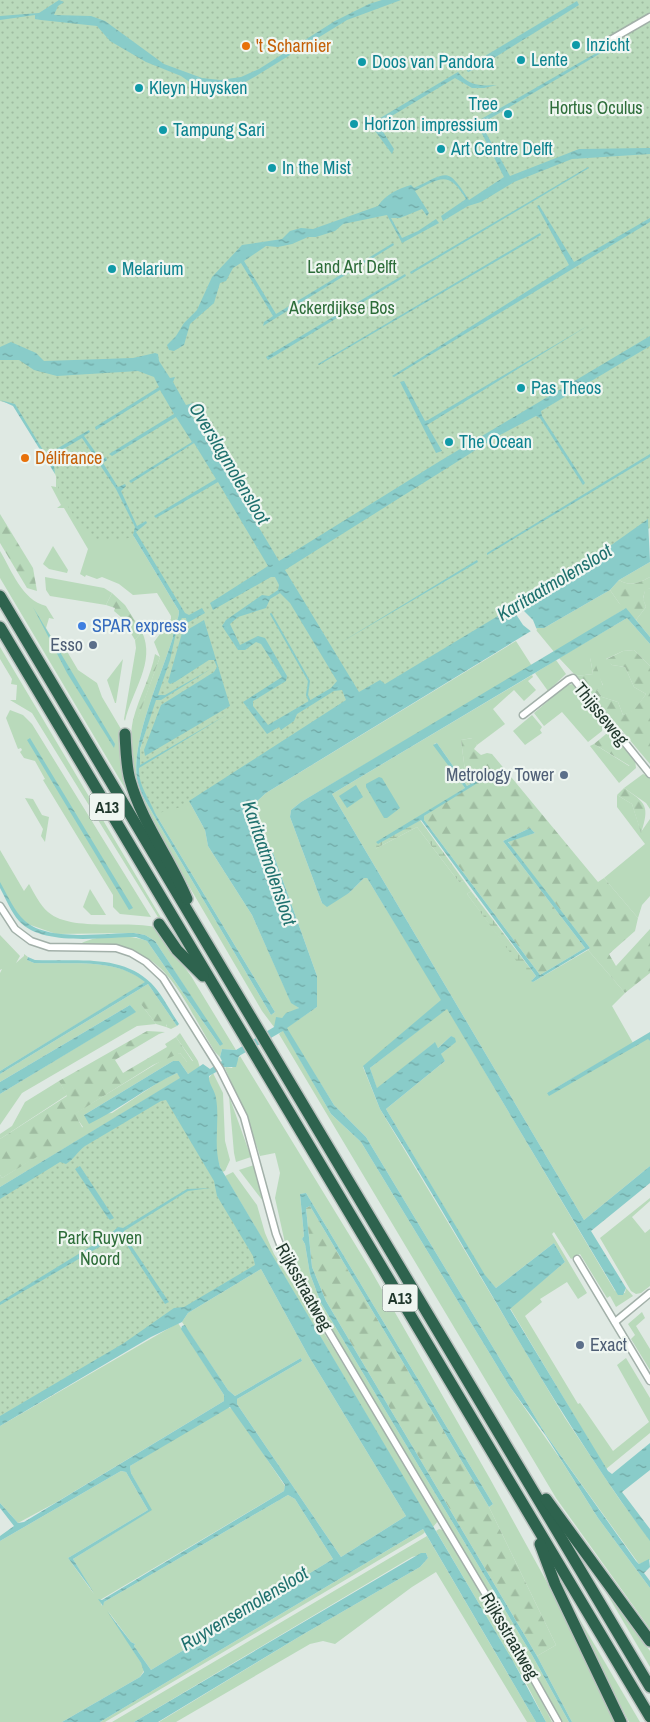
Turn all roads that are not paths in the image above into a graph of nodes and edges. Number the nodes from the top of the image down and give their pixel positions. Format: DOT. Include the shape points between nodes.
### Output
graph roads {
  1 [pos="650,17"];
  2 [pos="605,43"];
  3 [pos="0,596"];
  4 [pos="0,627"];
  5 [pos="523,715"];
  6 [pos="126,734"];
  7 [pos="650,774"];
  8 [pos="0,906"];
  9 [pos="159,924"];
  10 [pos="202,935"];
  11 [pos="214,987"];
  12 [pos="577,1259"];
  13 [pos="650,1293"];
  14 [pos="615,1322"];
  15 [pos="650,1381"];
  16 [pos="510,1451"];
  17 [pos="530,1517"];
  18 [pos="650,1641"];
  19 [pos="650,1687"];
  20 [pos="650,1717"];
  21 [pos="558,1722"];
  22 [pos="620,1722"];
  1 -- 2 [label="street"];
  3 -- 10 [label="highway, A13"];
  4 -- 11 [label="highway, A13"];
  5 -- 7 [label="street, Thijsseweg" via="573,678"];
  6 -- 10 [label="highway, A13" via="127,763 135,795 180,882"];
  8 -- 21 [label="street, Rijksstraatweg" via="14,928 38,943 116,948 146,962 163,978 219,1067 248,1129 286,1260"];
  9 -- 11 [label="highway, A13" via="177,950"];
  10 -- 16 [label="highway, A13"];
  11 -- 17 [label="highway, A13"];
  12 -- 14 [label="street"];
  13 -- 14 [label="street"];
  14 -- 15 [label="street"];
  16 -- 18 [label="highway, A13"];
  16 -- 19 [label="highway, A13"];
  17 -- 20 [label="highway, A13"];
  17 -- 22 [label="highway, A13" via="555,1584"];
}
